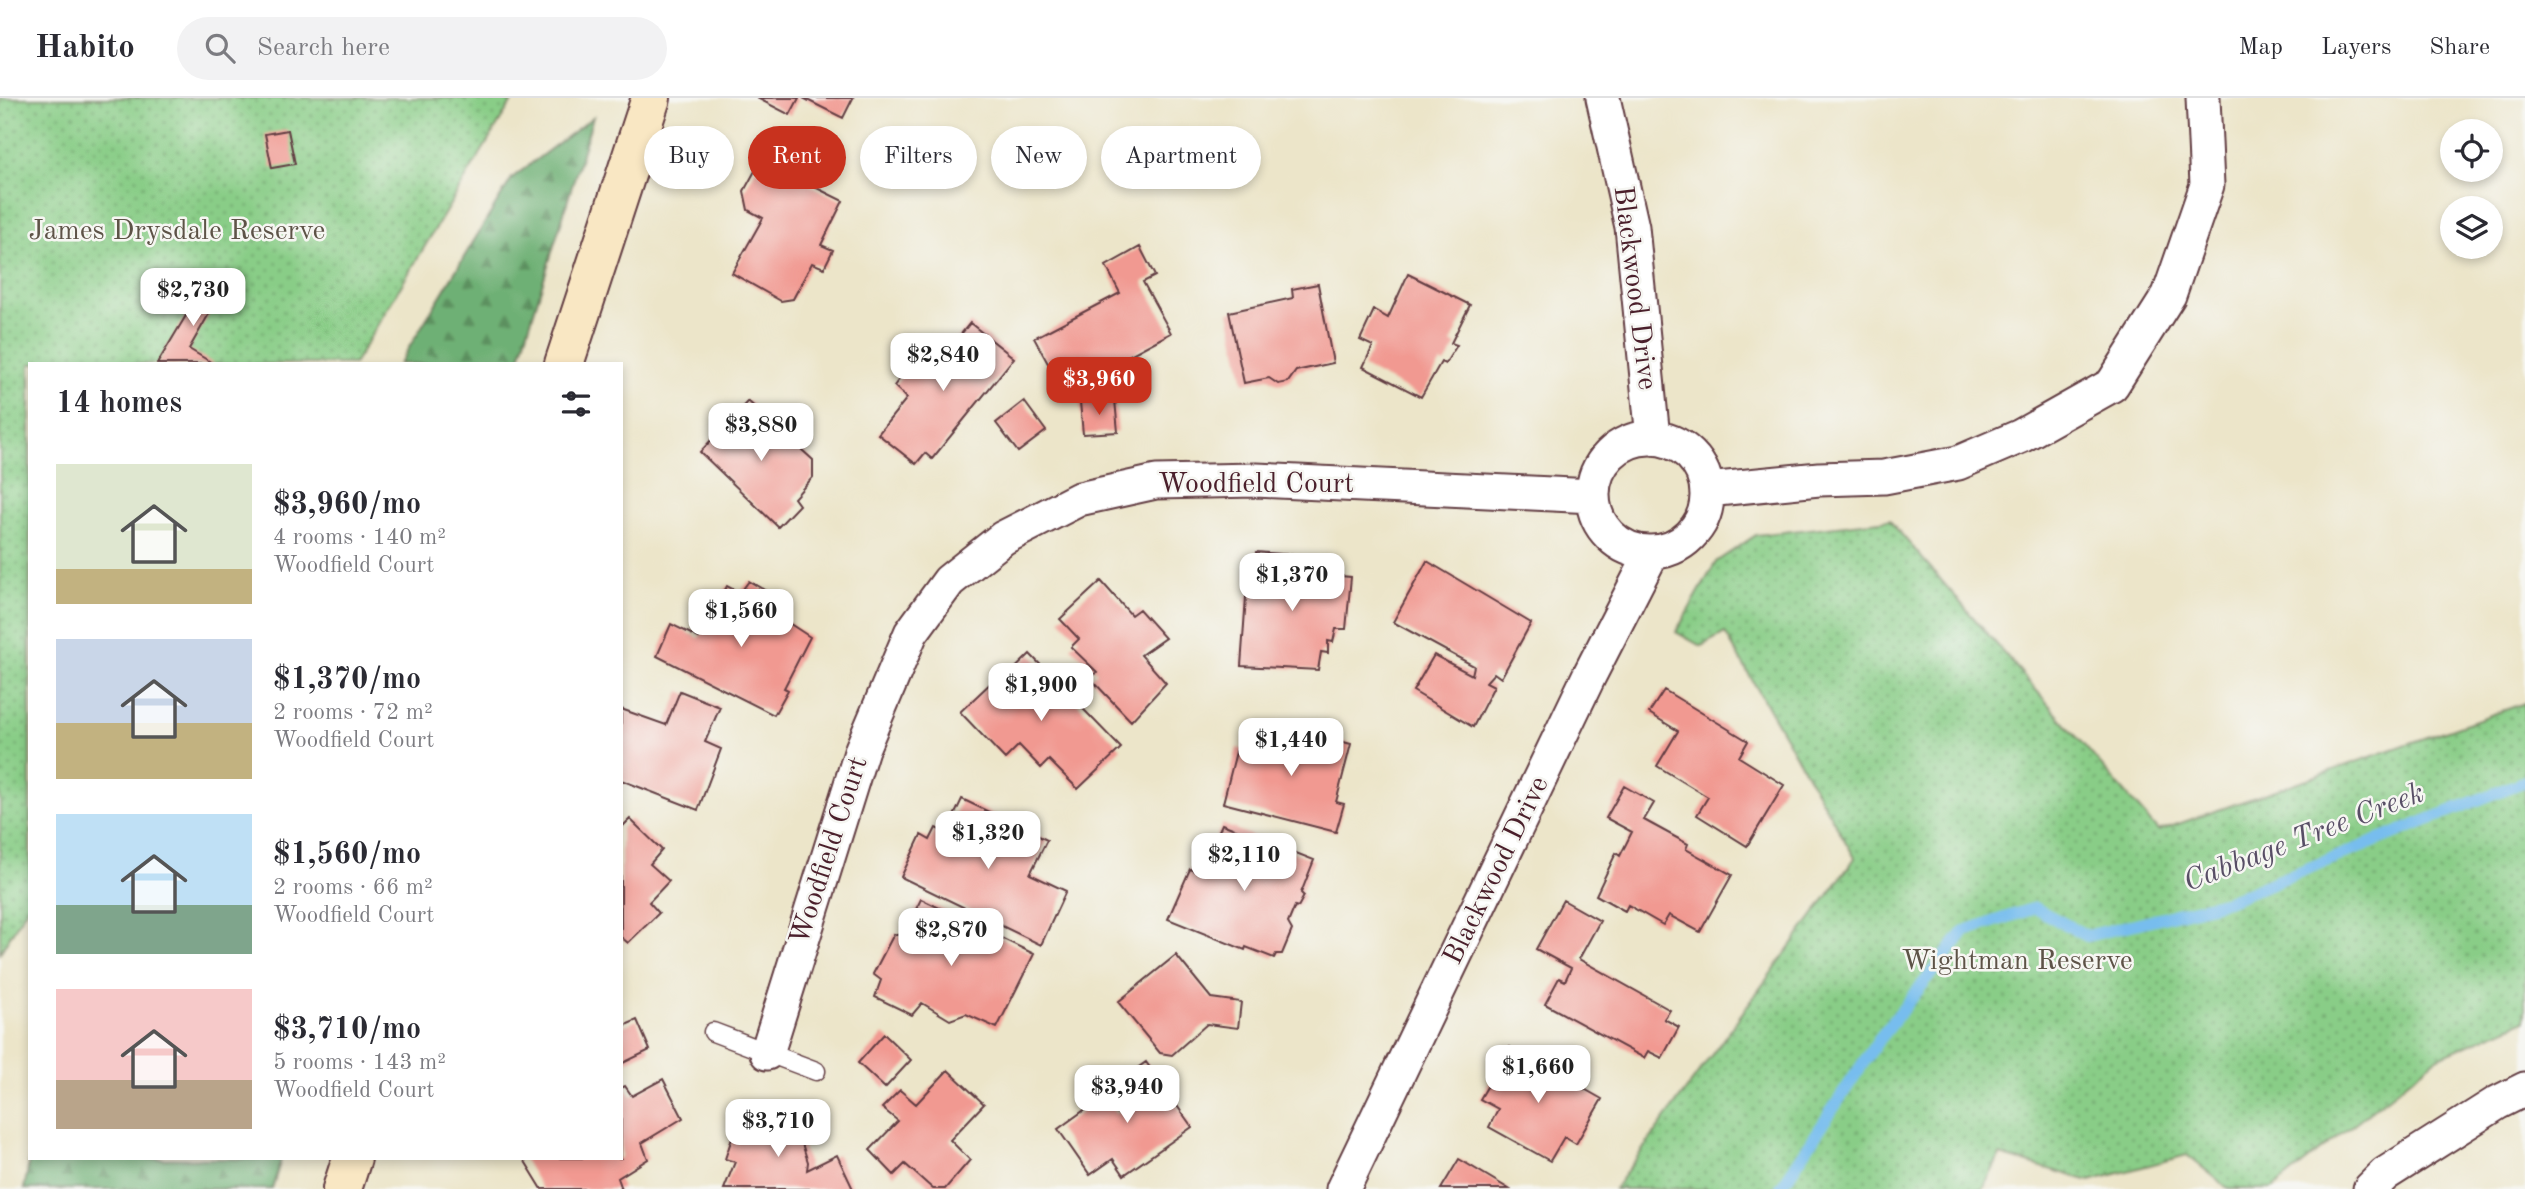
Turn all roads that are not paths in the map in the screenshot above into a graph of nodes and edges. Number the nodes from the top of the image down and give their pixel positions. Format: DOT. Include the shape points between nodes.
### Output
graph roads {
  1 [pos="651,98"];
  2 [pos="1603,98"];
  3 [pos="2203,98"];
  4 [pos="565,362"];
  5 [pos="1653,438"];
  6 [pos="1707,489"];
  7 [pos="1593,496"];
  8 [pos="1652,553"];
  9 [pos="713,1032"];
  10 [pos="767,1052"];
  11 [pos="816,1071"];
  12 [pos="2525,1089"];
  13 [pos="351,1160"];
  14 [pos="342,1189"];
  15 [pos="1343,1189"];
  16 [pos="2370,1189"];
  1 -- 4 [label="main road"];
  2 -- 5 [label="street, Blackwood Drive" via="1632,227"];
  3 -- 6 [label="street" via="2207,185 2169,295 2112,385 2021,436 1958,463 1884,477"];
  5 -- 6 [label="street" via="1676,444 1694,458"];
  5 -- 7 [label="street" via="1617,448 1595,478"];
  6 -- 8 [label="street" via="1699,525 1670,549"];
  7 -- 8 [label="street" via="1596,514 1618,543"];
  7 -- 10 [label="street, Woodfield Court" via="1256,480 1156,482 1079,499 1003,538 949,581 911,633 862,749"];
  8 -- 15 [label="street, Blackwood Drive"];
  9 -- 10 [label="lane"];
  10 -- 11 [label="lane"];
  12 -- 16 [label="street" via="2385,1174"];
  13 -- 14 [label="main road"];
}
